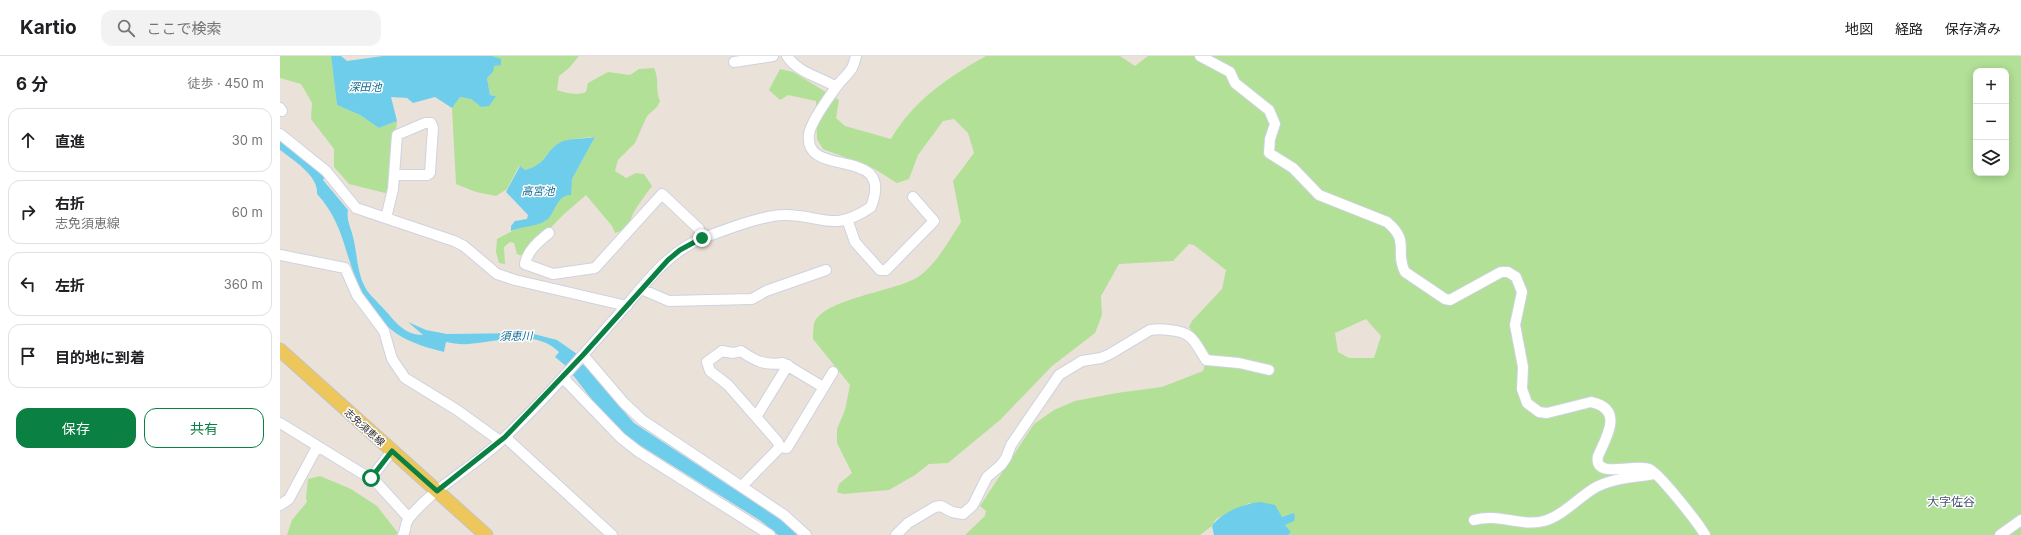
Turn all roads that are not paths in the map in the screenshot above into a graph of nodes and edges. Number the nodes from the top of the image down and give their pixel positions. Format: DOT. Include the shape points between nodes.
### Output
graph roads {
  1 [pos="774,56"];
  2 [pos="787,56"];
  3 [pos="856,56"];
  4 [pos="1200,56"];
  5 [pos="734,62"];
  6 [pos="836,87"];
  7 [pos="280,134"];
  8 [pos="394,175"];
  9 [pos="914,196"];
  10 [pos="386,218"];
  11 [pos="847,219"];
  12 [pos="549,233"];
  13 [pos="702,238"];
  14 [pos="280,255"];
  15 [pos="826,270"];
  16 [pos="641,289"];
  17 [pos="627,306"];
  18 [pos="280,350"];
  19 [pos="582,356"];
  20 [pos="788,365"];
  21 [pos="1268,370"];
  22 [pos="833,372"];
  23 [pos="565,374"];
  24 [pos="824,387"];
  25 [pos="756,417"];
  26 [pos="280,423"];
  27 [pos="503,439"];
  28 [pos="317,447"];
  29 [pos="780,447"];
  30 [pos="392,451"];
  31 [pos="1655,474"];
  32 [pos="371,478"];
  33 [pos="742,486"];
  34 [pos="437,491"];
  35 [pos="280,505"];
  36 [pos="409,518"];
  37 [pos="1474,520"];
  38 [pos="2021,520"];
  39 [pos="403,535"];
  40 [pos="486,535"];
  41 [pos="612,535"];
  42 [pos="770,535"];
  43 [pos="806,535"];
  44 [pos="896,535"];
  45 [pos="1706,535"];
  46 [pos="2000,535"];
  1 -- 5 [label="street"];
  2 -- 6 [label="street" via="801,71 826,80"];
  3 -- 6 [label="street" via="852,68"];
  4 -- 31 [label="street" via="1230,72 1235,83 1269,110 1275,124 1269,153 1293,168 1319,195 1387,222 1394,228 1400,236 1402,265 1406,272 1450,300 1501,272 1508,272 1516,277 1522,292 1515,326 1523,367 1522,389 1527,403 1539,412 1547,413 1591,402 1598,404 1611,415 1611,423 1598,456 1600,467 1606,470 1642,466"];
  6 -- 11 [label="street" via="809,133 813,151 823,159 859,166 869,172 876,188 871,207"];
  7 -- 10 [label="street" via="326,172 356,208"];
  8 -- 8 [label="street" via="397,135 431,123 433,128 430,173"];
  8 -- 10 [label="street" via="394,189"];
  9 -- 11 [label="street" via="934,221 886,270 880,270 855,242"];
  10 -- 17 [label="street" via="464,246 497,274"];
  11 -- 13 [label="street" via="832,222 785,215 766,217"];
  12 -- 13 [label="street" via="537,243 526,258 525,264 552,274 595,268 662,194 699,229"];
  13 -- 16 [label="street" via="668,260"];
  14 -- 27 [label="street" via="345,268 357,295 384,331 392,359 405,378"];
  15 -- 16 [label="street" via="766,291 752,299 669,301"];
  16 -- 17 [label="street"];
  17 -- 19 [label="street"];
  18 -- 30 [label="main road, 志免須恵線"];
  19 -- 23 [label="street"];
  19 -- 33 [label="street" via="642,420"];
  20 -- 24 [label="street"];
  20 -- 25 [label="street"];
  20 -- 25 [label="street" via="754,361 741,351 733,354 722,351 707,362 710,372 728,385"];
  21 -- 44 [label="street" via="1206,360 1187,333 1150,330 1110,354 1082,361 1059,375 1011,445 1001,465 986,477 973,506 963,514 941,506 935,507 908,523"];
  22 -- 24 [label="street"];
  23 -- 27 [label="street"];
  23 -- 42 [label="street" via="567,382 621,438"];
  24 -- 29 [label="street" via="787,448"];
  25 -- 29 [label="street"];
  26 -- 28 [label="street"];
  27 -- 34 [label="street"];
  27 -- 41 [label="street"];
  28 -- 32 [label="street"];
  28 -- 35 [label="street" via="289,499"];
  29 -- 33 [label="street"];
  30 -- 32 [label="street"];
  30 -- 34 [label="main road, 志免須恵線"];
  31 -- 37 [label="street" via="1599,486 1544,521 1502,518"];
  31 -- 45 [label="street"];
  32 -- 36 [label="street"];
  33 -- 43 [label="street" via="784,515"];
  34 -- 36 [label="street"];
  34 -- 40 [label="main road, 志免須恵線"];
  36 -- 39 [label="street"];
  38 -- 46 [label="street"];
}
